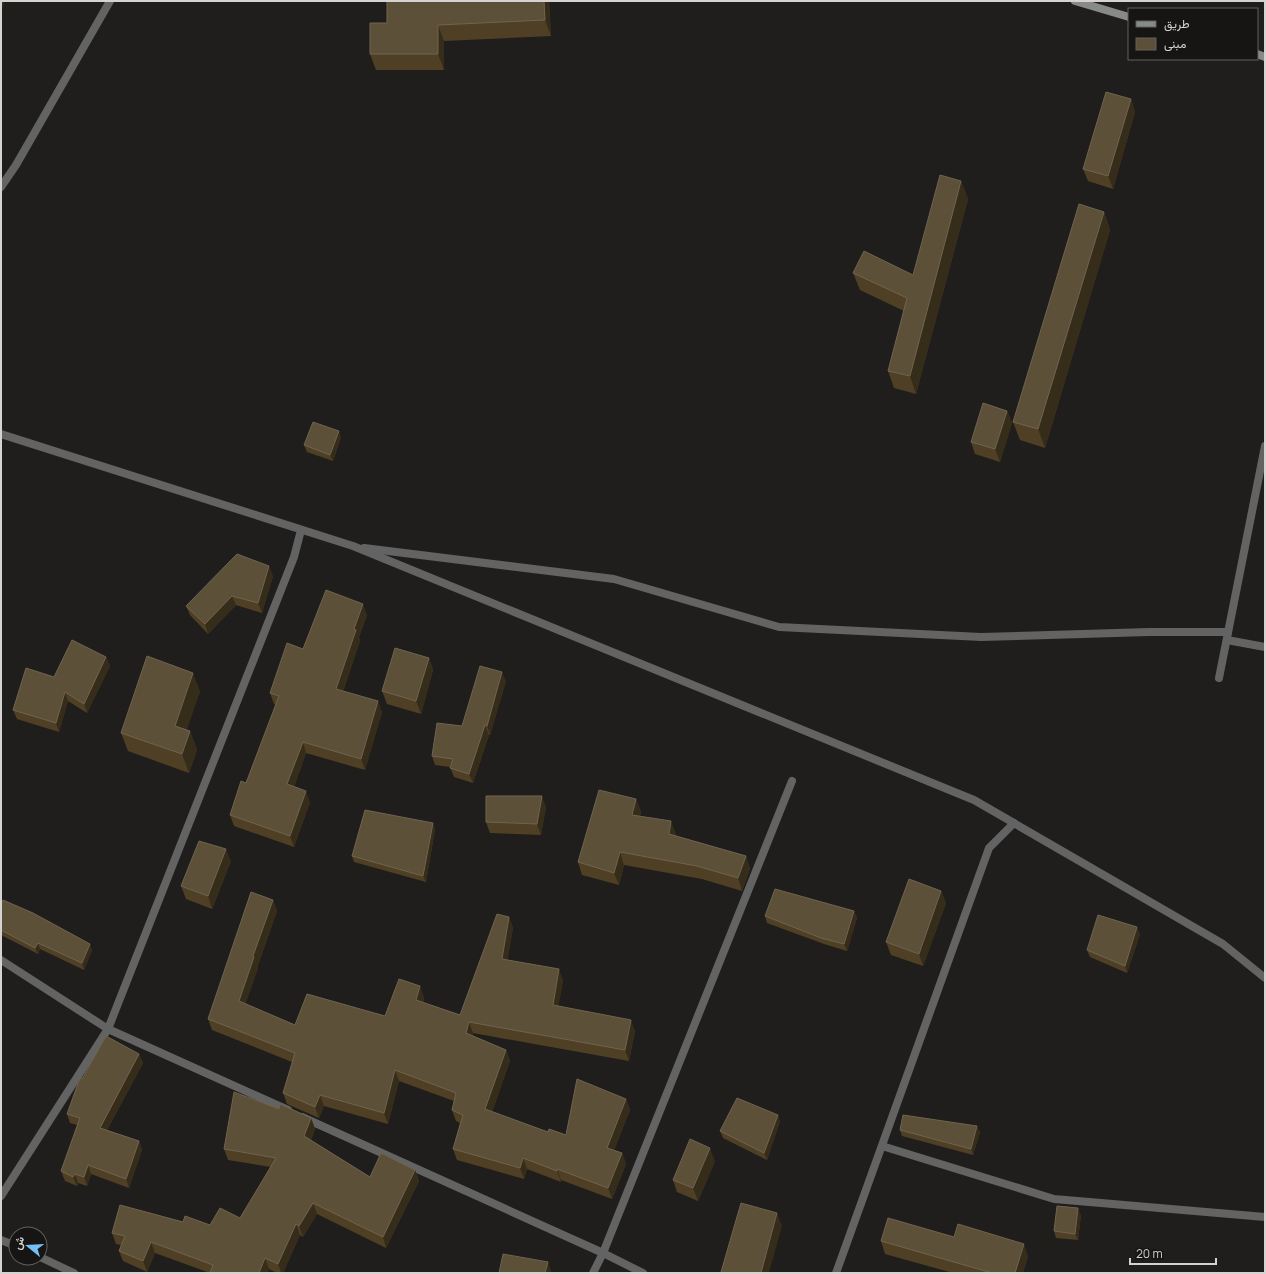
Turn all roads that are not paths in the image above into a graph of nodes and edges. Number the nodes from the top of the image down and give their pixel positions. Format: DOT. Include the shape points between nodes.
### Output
graph roads {
  1 [pos="110,1"];
  2 [pos="1075,1"];
  3 [pos="1128,17"];
  4 [pos="1,187"];
  5 [pos="1,434"];
  6 [pos="1265,446"];
  7 [pos="301,530"];
  8 [pos="353,546"];
  9 [pos="1227,636"];
  10 [pos="1265,647"];
  11 [pos="1219,678"];
  12 [pos="792,781"];
  13 [pos="1014,823"];
  14 [pos="1,960"];
  15 [pos="1265,978"];
  16 [pos="108,1029"];
  17 [pos="882,1146"];
  18 [pos="1,1196"];
  19 [pos="1265,1217"];
  20 [pos="603,1253"];
  21 [pos="48,1262"];
  22 [pos="74,1273"];
  23 [pos="593,1273"];
  24 [pos="643,1273"];
  25 [pos="836,1273"];
  1 -- 4 [label="street"];
  2 -- 3 [label="main road"];
  5 -- 7 [label="street"];
  6 -- 9 [label="street"];
  7 -- 8 [label="street"];
  7 -- 16 [label="street" via="294,557"];
  8 -- 9 [label="street" via="614,579 779,627 981,637 1149,632"];
  8 -- 13 [label="street" via="967,797"];
  9 -- 10 [label="street"];
  9 -- 11 [label="street"];
  12 -- 20 [label="street"];
  13 -- 15 [label="street" via="1223,944"];
  13 -- 17 [label="street" via="989,848"];
  14 -- 16 [label="street"];
  16 -- 18 [label="street"];
  16 -- 20 [label="street"];
  17 -- 19 [label="street" via="1054,1199"];
  17 -- 25 [label="street"];
  20 -- 23 [label="street"];
  20 -- 24 [label="street"];
  21 -- 22 [label="street"];
}
